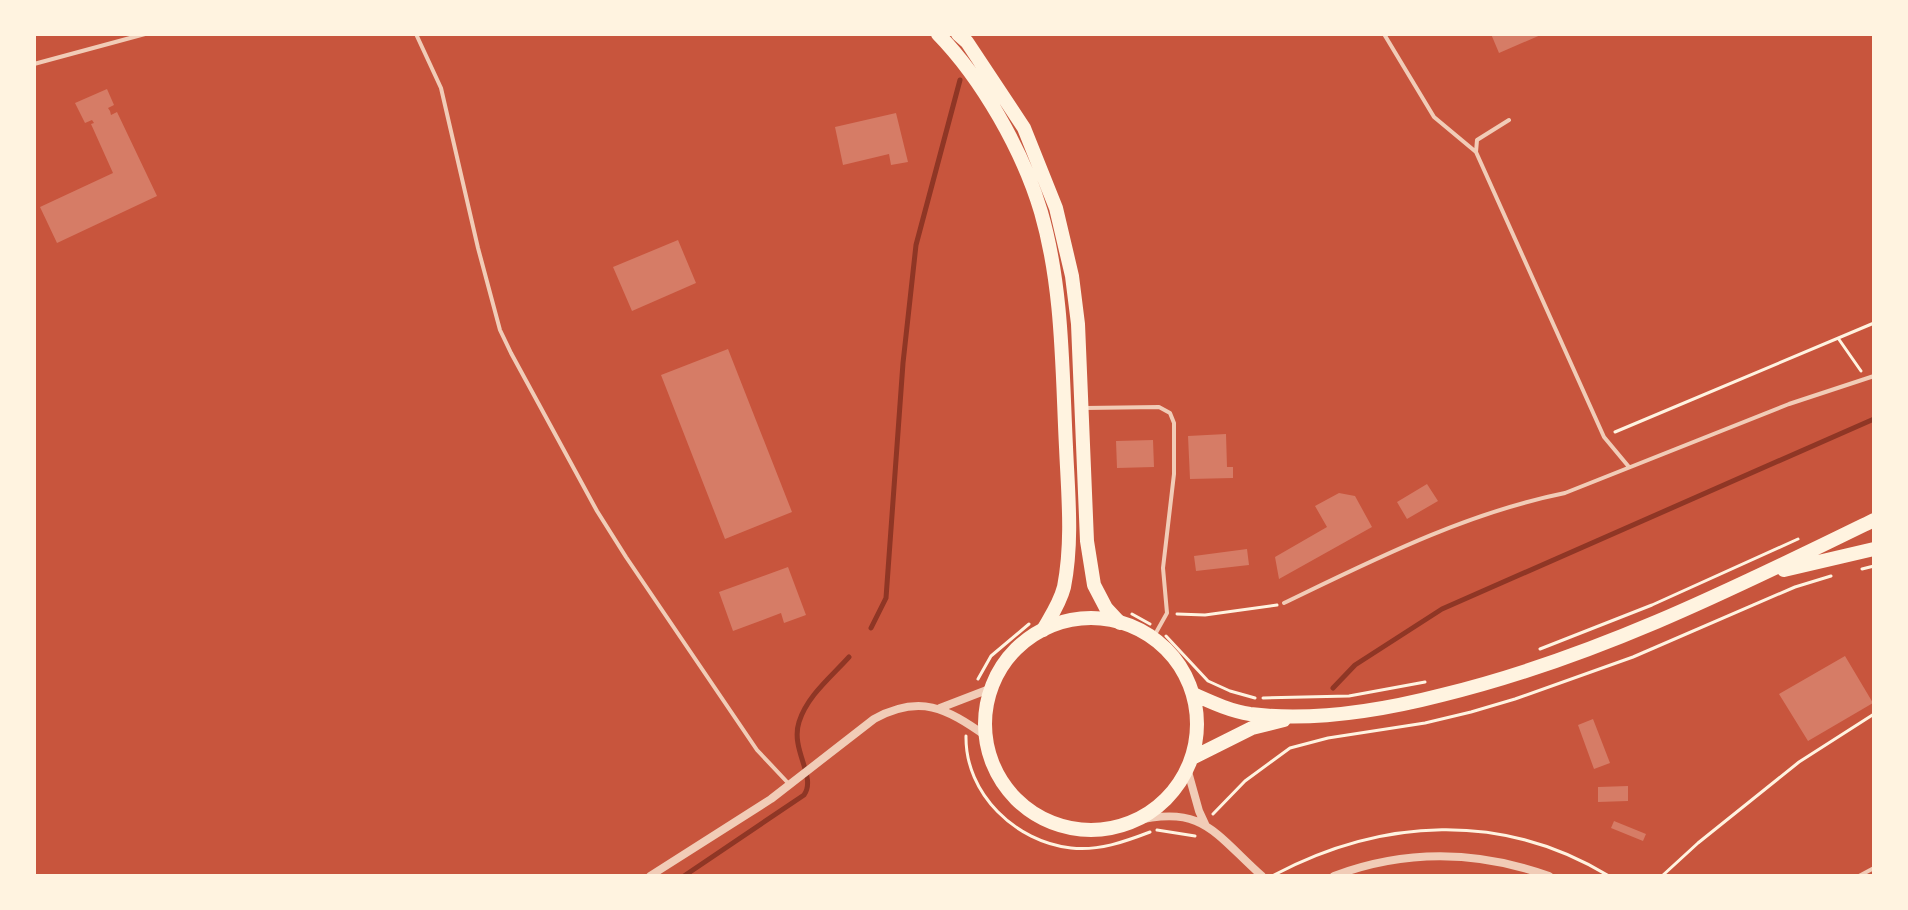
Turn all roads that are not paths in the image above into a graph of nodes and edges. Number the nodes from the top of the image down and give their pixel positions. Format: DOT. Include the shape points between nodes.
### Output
graph roads {
  1 [pos="145,34"];
  2 [pos="416,34"];
  3 [pos="938,34"];
  4 [pos="958,34"];
  5 [pos="1384,34"];
  6 [pos="34,64"];
  7 [pos="1509,120"];
  8 [pos="1476,152"];
  9 [pos="1874,376"];
  10 [pos="1082,408"];
  11 [pos="1630,467"];
  12 [pos="1874,520"];
  13 [pos="1874,549"];
  14 [pos="1760,576"];
  15 [pos="1284,603"];
  16 [pos="1120,623"];
  17 [pos="1038,626"];
  18 [pos="1155,634"];
  19 [pos="992,688"];
  20 [pos="1193,694"];
  21 [pos="940,708"];
  22 [pos="1300,716"];
  23 [pos="986,736"];
  24 [pos="1190,763"];
  25 [pos="792,781"];
  26 [pos="1132,822"];
  27 [pos="1206,825"];
  28 [pos="1874,868"];
  29 [pos="650,876"];
  30 [pos="1262,876"];
  31 [pos="1334,876"];
  32 [pos="1549,876"];
  33 [pos="1859,876"];
  1 -- 6 [label="lane"];
  2 -- 25 [label="lane" via="441,88 478,248 511,353 619,545 757,750"];
  3 -- 17 [label="main road" via="956,52 1010,135 1041,211 1055,278 1070,540 1063,588"];
  4 -- 10 [label="main road" via="1024,128 1056,208 1072,276"];
  5 -- 8 [label="lane" via="1434,117"];
  7 -- 8 [label="lane" via="1477,140"];
  8 -- 11 [label="lane" via="1604,437"];
  9 -- 11 [label="lane"];
  10 -- 16 [label="main road" via="1087,541 1094,585"];
  10 -- 18 [label="lane" via="1159,407 1174,423 1163,568 1167,613"];
  11 -- 15 [label="lane" via="1565,493 1470,519"];
  12 -- 14 [label="main road"];
  13 -- 14 [label="main road"];
  14 -- 22 [label="main road" via="1590,650 1486,685 1400,706"];
  16 -- 17 [label="main road" via="1073,620"];
  16 -- 18 [label="main road"];
  17 -- 19 [label="main road"];
  18 -- 20 [label="main road"];
  19 -- 21 [label="street"];
  19 -- 23 [label="main road"];
  20 -- 22 [label="main road" via="1248,713"];
  20 -- 24 [label="main road" via="1197,737"];
  21 -- 23 [label="street"];
  21 -- 25 [label="street" via="887,712"];
  22 -- 24 [label="main road" via="1252,728"];
  23 -- 26 [label="main road" via="1002,781 1037,815 1084,830"];
  24 -- 26 [label="main road" via="1169,797"];
  24 -- 27 [label="street"];
  25 -- 29 [label="street"];
  26 -- 27 [label="street" via="1174,814"];
  27 -- 30 [label="street"];
  28 -- 33 [label="lane"];
  31 -- 32 [label="street" via="1423,856 1488,858"];
}
